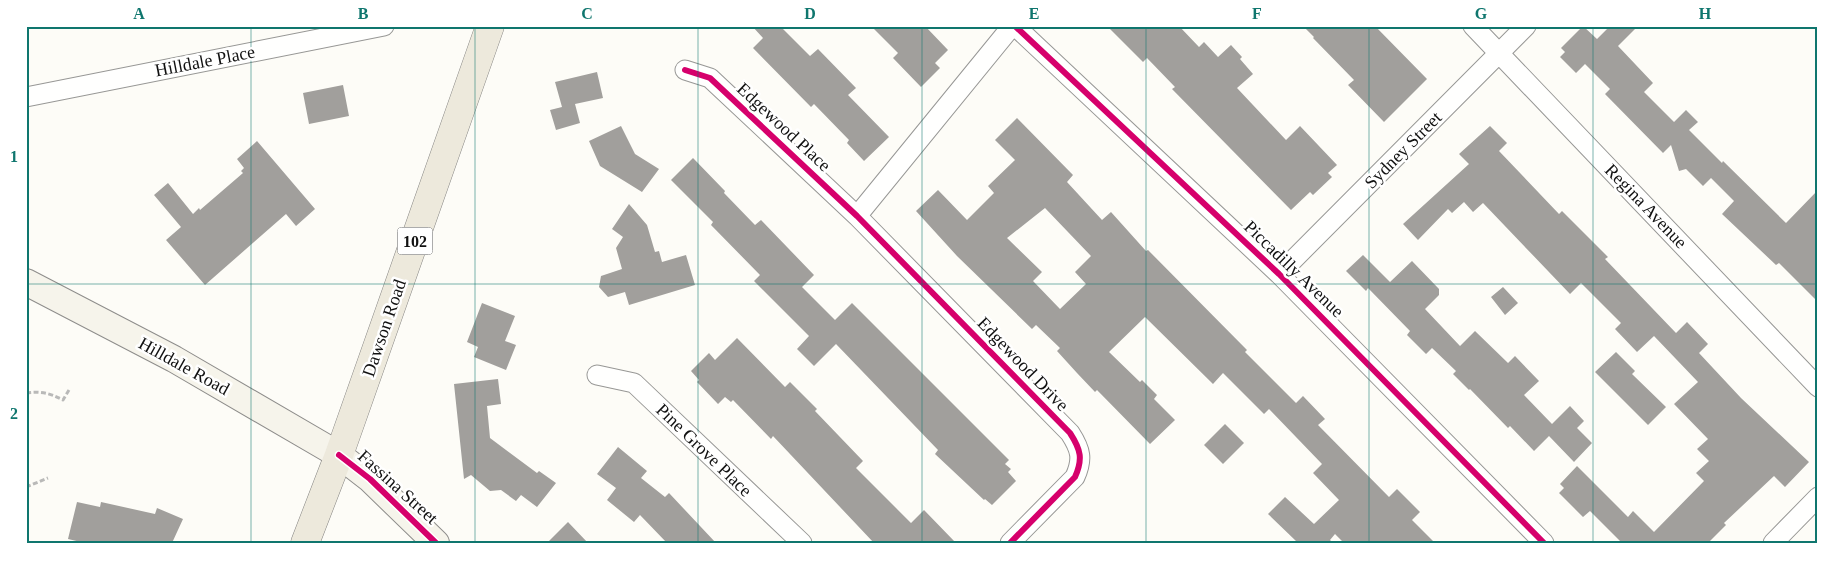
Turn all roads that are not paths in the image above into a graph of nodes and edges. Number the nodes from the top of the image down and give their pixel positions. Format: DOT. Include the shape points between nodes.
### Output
graph roads {
  1 [pos="384,26"];
  2 [pos="490,26"];
  3 [pos="1013,26"];
  4 [pos="1473,26"];
  5 [pos="1526,26"];
  6 [pos="1500,53"];
  7 [pos="685,70"];
  8 [pos="26,97"];
  9 [pos="857,216"];
  10 [pos="1279,274"];
  11 [pos="26,282"];
  12 [pos="597,374"];
  13 [pos="1818,387"];
  14 [pos="339,455"];
  15 [pos="1818,497"];
  16 [pos="305,543"];
  17 [pos="436,543"];
  18 [pos="802,543"];
  19 [pos="1010,543"];
  20 [pos="1544,543"];
  21 [pos="1773,543"];
  1 -- 8 [label="street, Hilldale Place"];
  2 -- 14 [label="main road, Dawson Road / 102"];
  3 -- 9 [label="street"];
  3 -- 10 [label="street, Piccadilly Avenue"];
  4 -- 6 [label="street, Regina Avenue"];
  5 -- 6 [label="street, Sydney Street"];
  6 -- 10 [label="street, Sydney Street"];
  6 -- 13 [label="street, Regina Avenue"];
  7 -- 9 [label="street, Edgewood Place" via="710,78"];
  9 -- 19 [label="street, Edgewood Drive" via="1070,433 1077,444 1080,466 1074,477"];
  10 -- 20 [label="street, Piccadilly Avenue"];
  11 -- 14 [label="main road, Hilldale Road" via="174,358"];
  12 -- 18 [label="street, Pine Grove Place" via="634,383"];
  14 -- 16 [label="main road, Dawson Road / 102"];
  14 -- 17 [label="main road, Fassina Street" via="370,479"];
  15 -- 21 [label="street"];
}
